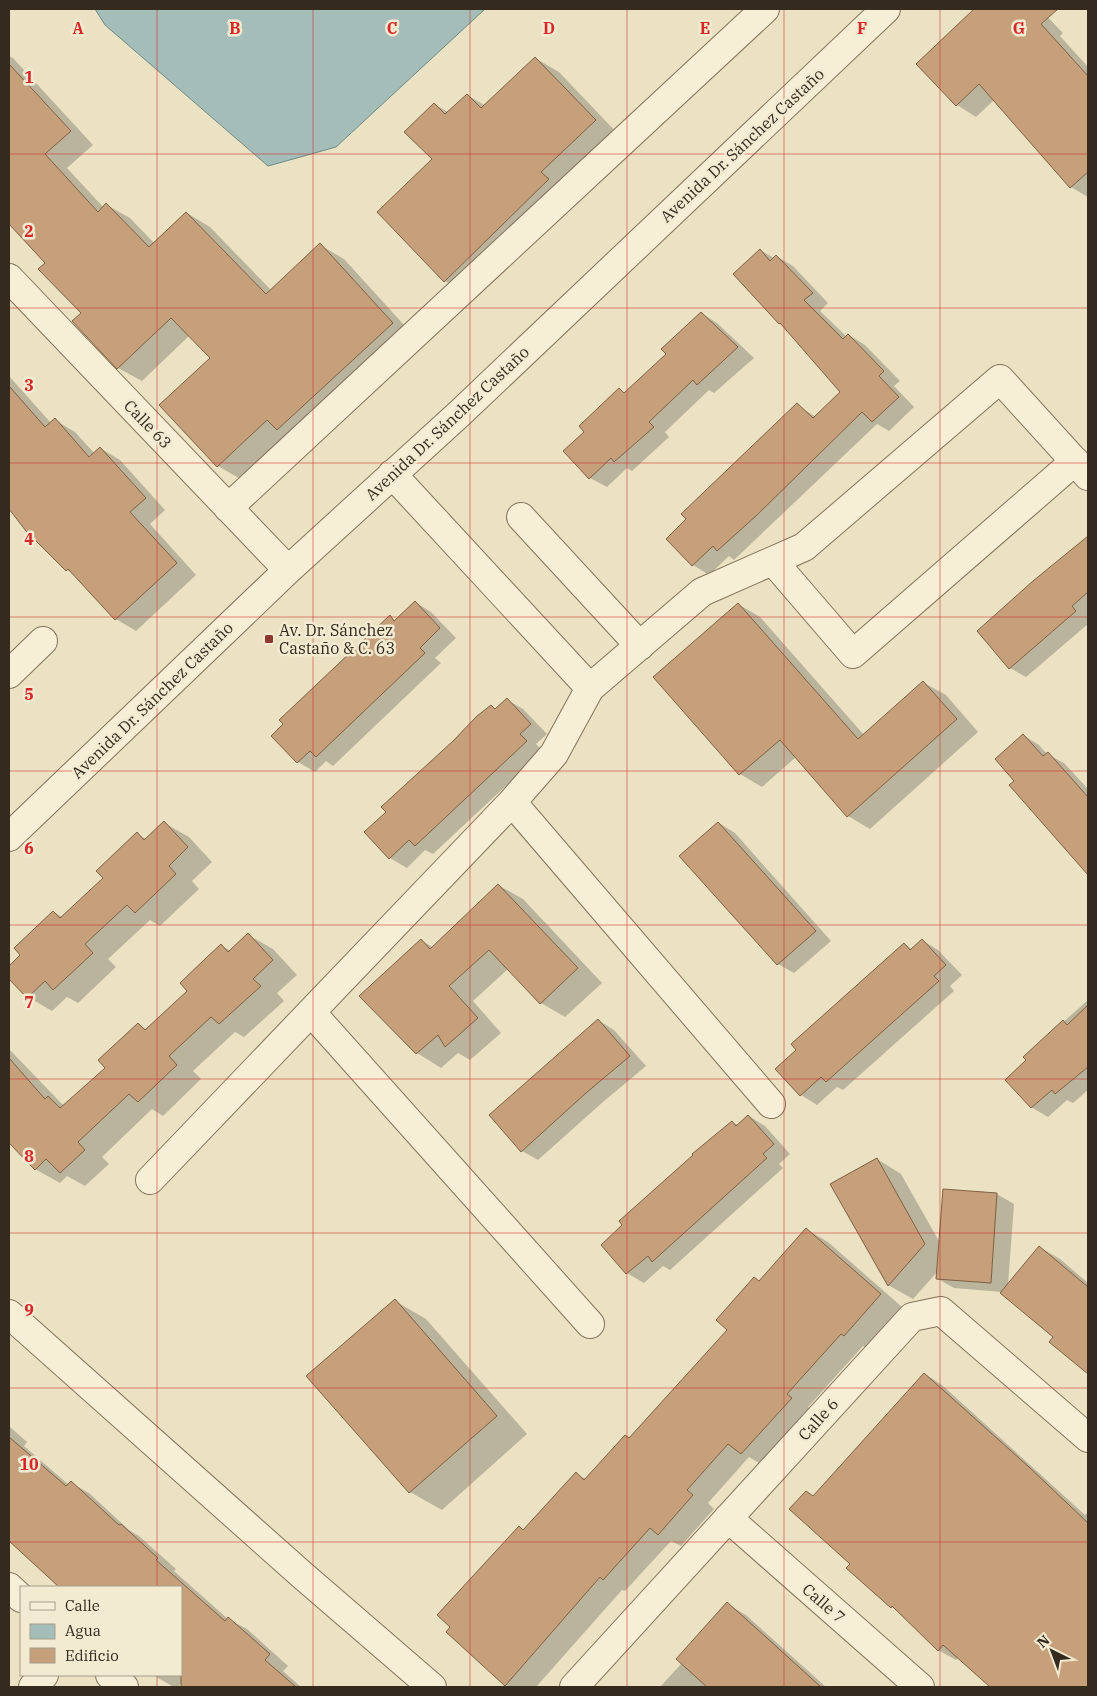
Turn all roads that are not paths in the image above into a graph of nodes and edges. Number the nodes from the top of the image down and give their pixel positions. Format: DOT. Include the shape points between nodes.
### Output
graph roads {
  1 [pos="764,9"];
  2 [pos="886,9"];
  3 [pos="9,278"];
  4 [pos="1082,469"];
  5 [pos="392,474"];
  6 [pos="228,508"];
  7 [pos="521,517"];
  8 [pos="772,561"];
  9 [pos="288,570"];
  10 [pos="43,641"];
  11 [pos="640,646"];
  12 [pos="9,674"];
  13 [pos="590,688"];
  14 [pos="512,802"];
  15 [pos="9,837"];
  16 [pos="311,1012"];
  17 [pos="771,1104"];
  18 [pos="150,1180"];
  19 [pos="9,1314"];
  20 [pos="590,1324"];
  21 [pos="1088,1438"];
  22 [pos="728,1518"];
  23 [pos="9,1587"];
  24 [pos="20,1597"];
  25 [pos="43,1676"];
  26 [pos="111,1676"];
  27 [pos="33,1687"];
  28 [pos="124,1687"];
  29 [pos="432,1687"];
  30 [pos="574,1687"];
  31 [pos="920,1687"];
  1 -- 6 [label="street"];
  2 -- 5 [label="street, Avenida Dr. Sánchez Castaño"];
  3 -- 6 [label="street, Calle 63"];
  4 -- 8 [label="street" via="1000,379 804,547"];
  4 -- 8 [label="street" via="853,654"];
  5 -- 9 [label="street, Avenida Dr. Sánchez Castaño"];
  5 -- 13 [label="street"];
  6 -- 9 [label="street, Calle 63"];
  7 -- 11 [label="street"];
  8 -- 11 [label="street" via="702,592"];
  9 -- 15 [label="street, Avenida Dr. Sánchez Castaño"];
  10 -- 12 [label="street"];
  11 -- 13 [label="street"];
  13 -- 14 [label="street" via="554,754"];
  14 -- 16 [label="street"];
  14 -- 17 [label="street"];
  16 -- 18 [label="street"];
  16 -- 20 [label="street"];
  19 -- 29 [label="street"];
  21 -- 22 [label="street, Calle 6" via="941,1311 912,1317"];
  22 -- 30 [label="street, Calle 6"];
  22 -- 31 [label="street, Calle 7"];
  23 -- 24 [label="street"];
  25 -- 27 [label="street"];
  26 -- 28 [label="street"];
}
